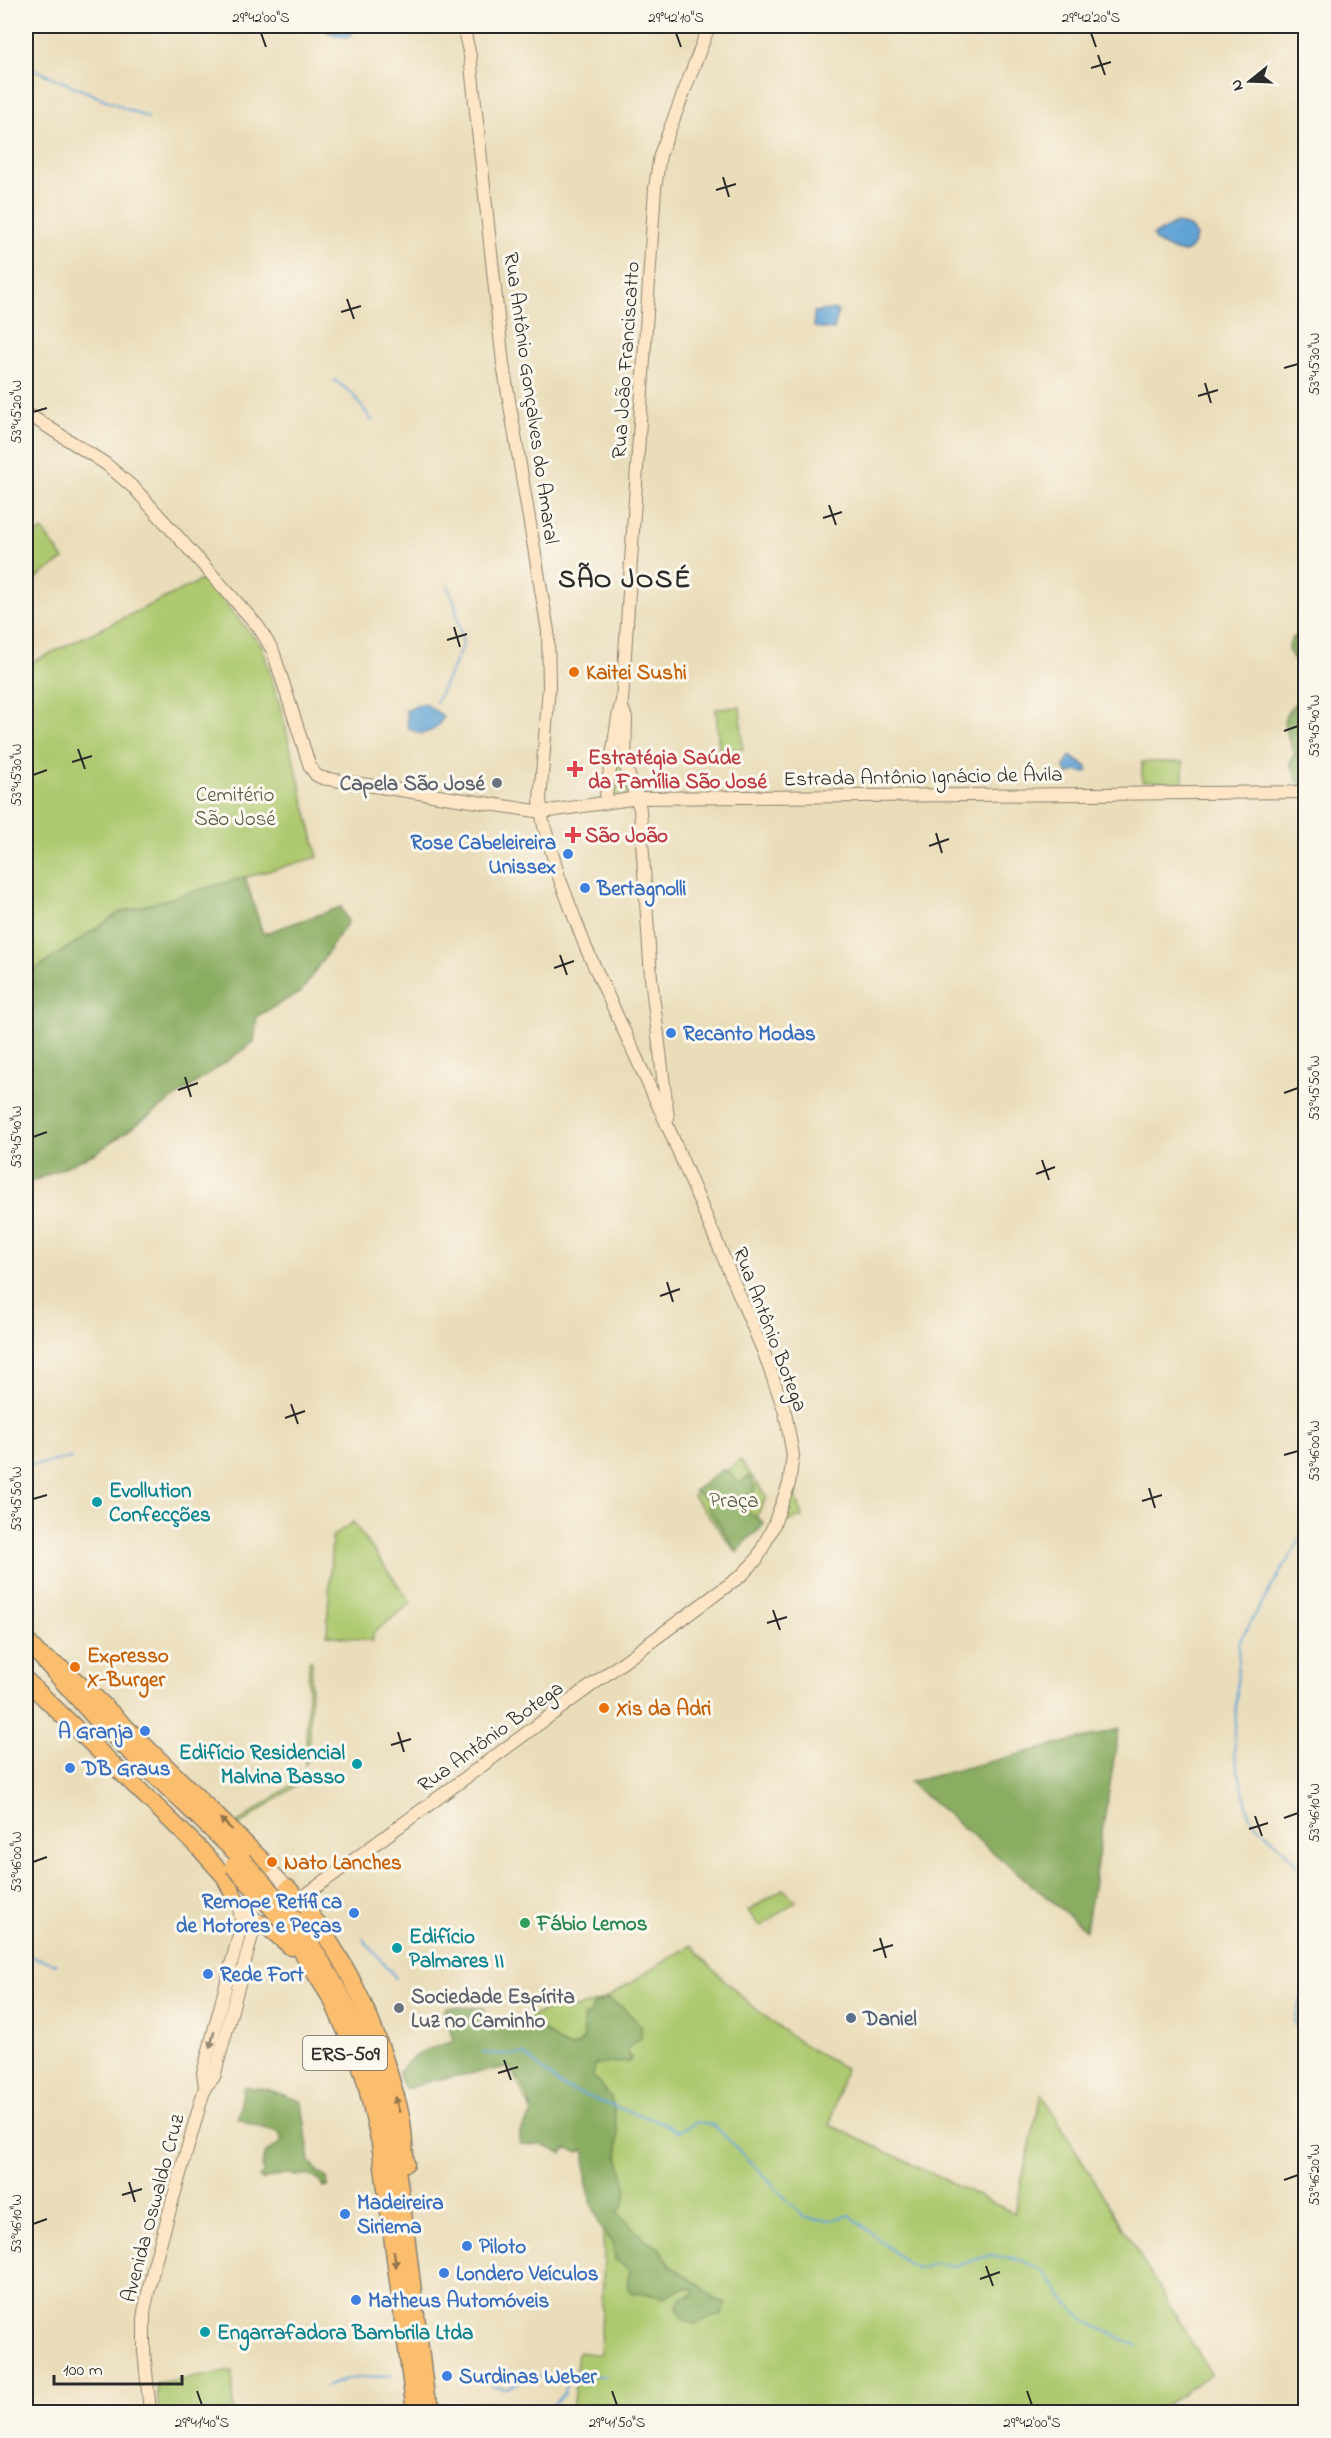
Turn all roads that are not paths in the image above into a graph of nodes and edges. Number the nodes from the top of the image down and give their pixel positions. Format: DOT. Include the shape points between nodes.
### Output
graph roads {
  1 [pos="463,26"];
  2 [pos="709,26"];
  3 [pos="26,413"];
  4 [pos="622,707"];
  5 [pos="1305,792"];
  6 [pos="638,798"];
  7 [pos="605,802"];
  8 [pos="542,812"];
  9 [pos="668,1127"];
  10 [pos="30,1646"];
  11 [pos="26,1667"];
  12 [pos="26,1680"];
  13 [pos="238,1863"];
  14 [pos="267,1865"];
  15 [pos="293,1894"];
  16 [pos="238,1904"];
  17 [pos="288,1918"];
  18 [pos="264,1924"];
  19 [pos="224,2018"];
  20 [pos="394,2202"];
  21 [pos="150,2412"];
  22 [pos="415,2412"];
  23 [pos="435,2412"];
  1 -- 8 [label="street, Rua Antônio Gonçalves do Amaral" via="470,56 503,364 548,631"];
  2 -- 4 [label="street, Rua João Franciscatto" via="660,155 655,188"];
  3 -- 8 [label="street, Estrada Antônio Ignácio de Ávila" via="119,474 258,626 273,651 306,757 316,775"];
  4 -- 6 [label="street, Rua João Franciscatto" via="626,718 626,769"];
  4 -- 7 [label="street, Rua João Franciscatto"];
  5 -- 6 [label="street, Estrada Antônio Ignácio de Ávila"];
  6 -- 7 [label="street, Estrada Antônio Ignácio de Ávila"];
  6 -- 9 [label="street, Rua João Franciscatto" via="651,978"];
  7 -- 8 [label="street, Estrada Antônio Ignácio de Ávila"];
  8 -- 9 [label="street, Rua Antônio Botega" via="559,877 586,948"];
  9 -- 15 [label="street, Rua Antônio Botega" via="785,1412 793,1455 789,1484 771,1532 742,1575 321,1884"];
  10 -- 13 [label="highway, ERS-509"];
  14 -- 10 [label="highway, ERS-509, one-way" via="96,1698"];
  11 -- 13 [label="highway, ERS-509"];
  12 -- 16 [label="highway, ERS-509" via="200,1849 225,1877"];
  13 -- 17 [label="highway, ERS-509, bridge"];
  14 -- 15 [label="street, ERS-509"];
  14 -- 16 [label="street, Avenida Oswaldo Cruz" via="243,1872 236,1883"];
  15 -- 17 [label="street, Rua Antônio Botega"];
  20 -- 15 [label="highway, ERS-509, one-way" via="406,2171 402,2120 379,2041 342,1961 310,1912"];
  16 -- 18 [label="street, ERS-509"];
  16 -- 19 [label="street, Avenida Oswaldo Cruz" via="242,1923"];
  17 -- 18 [label="street, Rua Antônio Botega"];
  17 -- 20 [label="highway, ERS-509" via="342,1995 368,2055 385,2108"];
  18 -- 19 [label="street, Avenida Oswaldo Cruz" via="253,1932"];
  18 -- 20 [label="highway, ERS-509" via="291,1947 335,2028 369,2128 378,2184"];
  19 -- 21 [label="street, Avenida Oswaldo Cruz" via="214,2077 205,2087 144,2312"];
  20 -- 22 [label="highway, ERS-509, one-way"];
  20 -- 23 [label="highway, ERS-509" via="426,2397"];
}
